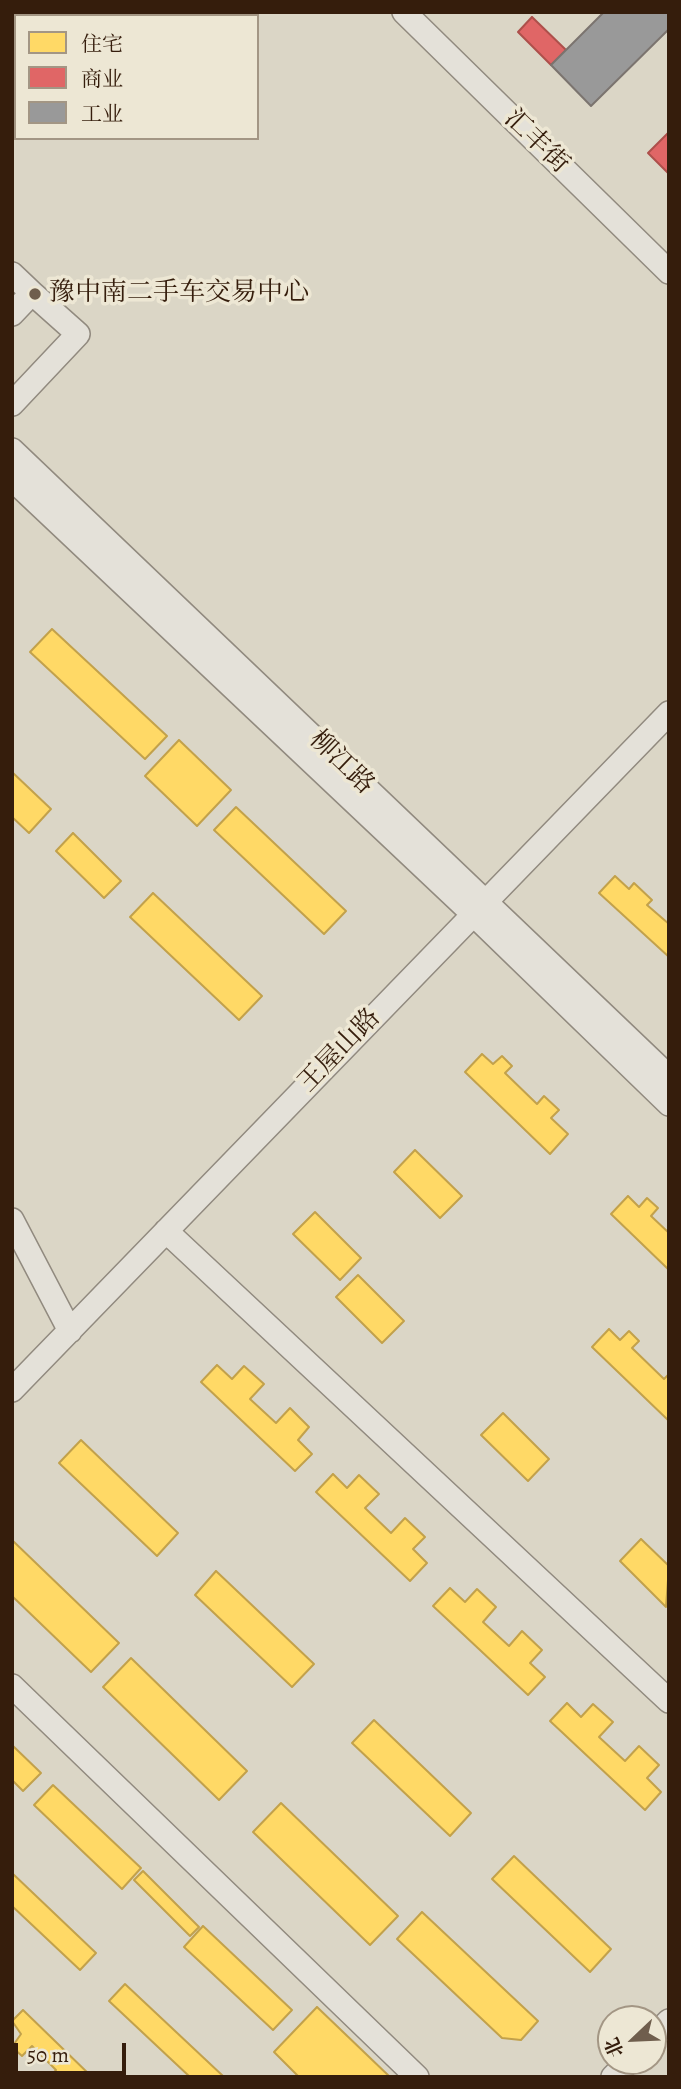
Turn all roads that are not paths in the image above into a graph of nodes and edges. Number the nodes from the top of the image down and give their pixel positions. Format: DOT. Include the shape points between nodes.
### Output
graph roads {
  1 [pos="404,12"];
  2 [pos="669,272"];
  3 [pos="12,274"];
  4 [pos="32,293"];
  5 [pos="12,314"];
  6 [pos="12,404"];
  7 [pos="12,450"];
  8 [pos="12,479"];
  9 [pos="669,713"];
  10 [pos="480,908"];
  11 [pos="669,1077"];
  12 [pos="669,1104"];
  13 [pos="12,1220"];
  14 [pos="166,1231"];
  15 [pos="70,1331"];
  16 [pos="12,1390"];
  17 [pos="12,1686"];
  18 [pos="669,1701"];
  19 [pos="417,2077"];
  1 -- 2 [label="street, 汇丰街"];
  3 -- 4 [label="street"];
  4 -- 5 [label="street"];
  4 -- 6 [label="street" via="78,334"];
  7 -- 10 [label="street, 柳江路"];
  8 -- 10 [label="street, 柳江路"];
  9 -- 10 [label="street, 王屋山路"];
  10 -- 11 [label="street, 柳江路"];
  10 -- 12 [label="street, 柳江路"];
  10 -- 14 [label="street, 王屋山路"];
  13 -- 15 [label="street"];
  14 -- 15 [label="street, 王屋山路"];
  14 -- 18 [label="street"];
  15 -- 16 [label="street, 王屋山路"];
  17 -- 19 [label="street"];
}
